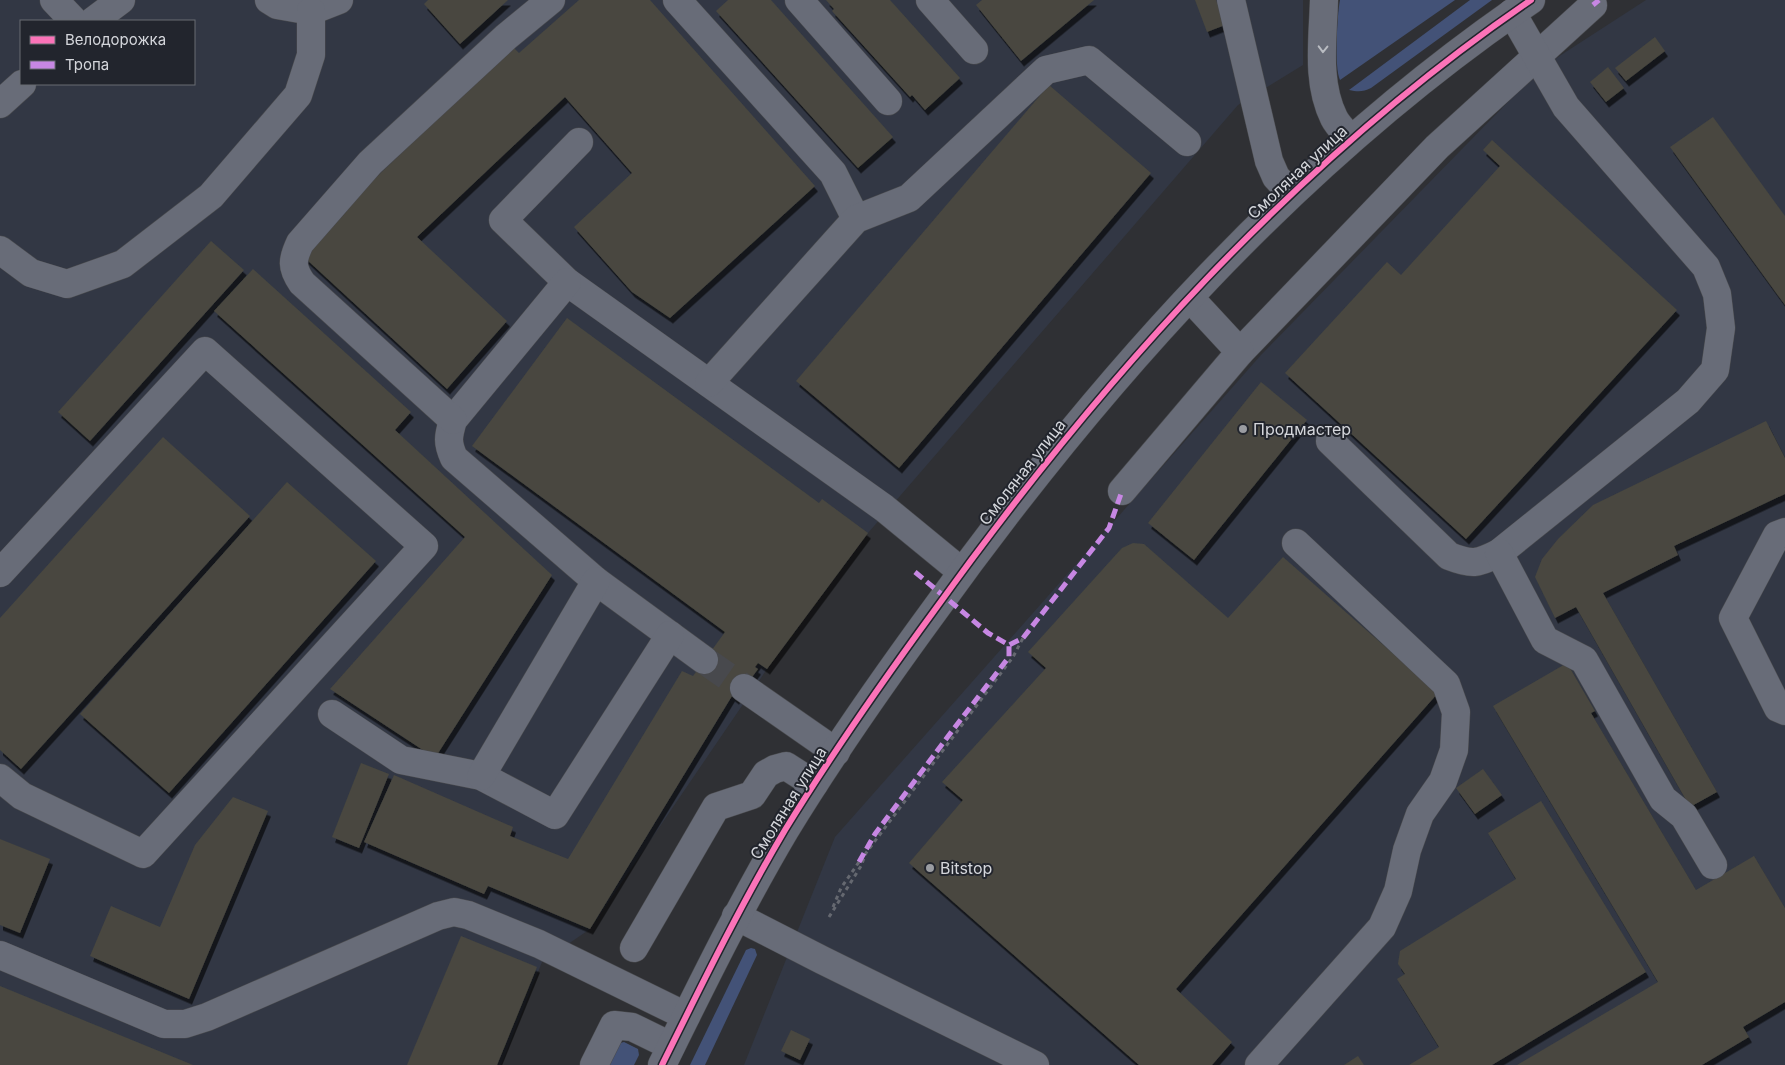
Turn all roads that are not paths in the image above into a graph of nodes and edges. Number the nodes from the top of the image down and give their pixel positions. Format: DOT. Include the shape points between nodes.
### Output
graph roads {
  1 [pos="54,0"];
  2 [pos="121,0"];
  3 [pos="269,0"];
  4 [pos="340,0"];
  5 [pos="551,0"];
  6 [pos="678,0"];
  7 [pos="799,0"];
  8 [pos="930,0"];
  9 [pos="1231,0"];
  10 [pos="1324,0"];
  11 [pos="1593,5"];
  12 [pos="1522,6"];
  13 [pos="311,11"];
  14 [pos="73,20"];
  15 [pos="94,20"];
  16 [pos="974,50"];
  17 [pos="1536,56"];
  18 [pos="21,85"];
  19 [pos="888,101"];
  20 [pos="0,104"];
  21 [pos="1351,139"];
  22 [pos="579,142"];
  23 [pos="1187,142"];
  24 [pos="1291,193"];
  25 [pos="856,219"];
  26 [pos="0,250"];
  27 [pos="567,282"];
  28 [pos="1190,298"];
  29 [pos="1240,352"];
  30 [pos="709,383"];
  31 [pos="453,420"];
  32 [pos="1330,441"];
  33 [pos="1122,491"];
  34 [pos="1785,532"];
  35 [pos="1296,543"];
  36 [pos="1499,553"];
  37 [pos="962,572"];
  38 [pos="0,573"];
  39 [pos="596,581"];
  40 [pos="670,635"];
  41 [pos="704,660"];
  42 [pos="744,688"];
  43 [pos="1785,711"];
  44 [pos="332,714"];
  45 [pos="836,752"];
  46 [pos="481,776"];
  47 [pos="0,778"];
  48 [pos="814,784"];
  49 [pos="1713,865"];
  50 [pos="736,916"];
  51 [pos="634,948"];
  52 [pos="0,955"];
  53 [pos="686,1016"];
  54 [pos="666,1056"];
  55 [pos="594,1065"];
  56 [pos="1035,1065"];
  57 [pos="1259,1065"];
  1 -- 14 [label="street"];
  2 -- 15 [label="street"];
  3 -- 13 [label="street" via="277,5"];
  4 -- 13 [label="street"];
  5 -- 31 [label="street" via="370,163 300,243 294,257 294,271 302,283"];
  6 -- 25 [label="street" via="833,173"];
  7 -- 19 [label="street"];
  8 -- 16 [label="street"];
  9 -- 24 [label="street" via="1269,161 1276,177"];
  10 -- 21 [label="street, one-way" via="1322,79 1335,120"];
  11 -- 17 [label="street"];
  12 -- 17 [label="street"];
  12 -- 21 [label="street, Смоляная улица"];
  13 -- 26 [label="street" via="311,55 298,95 210,196 123,264 67,284 32,273"];
  17 -- 29 [label="street" via="1437,147"];
  17 -- 36 [label="street" via="1566,107 1706,267 1717,294 1721,328 1715,370 1688,401"];
  18 -- 20 [label="street"];
  21 -- 24 [label="street, Смоляная улица"];
  22 -- 27 [label="street" via="503,220"];
  23 -- 25 [label="street" via="1089,60 1046,70 909,198"];
  24 -- 28 [label="street, Смоляная улица"];
  25 -- 30 [label="street"];
  27 -- 30 [label="street"];
  27 -- 31 [label="street"];
  28 -- 29 [label="street"];
  28 -- 37 [label="street, Смоляная улица" via="1042,466"];
  29 -- 33 [label="street"];
  30 -- 37 [label="street" via="884,508"];
  31 -- 39 [label="street" via="448,446 454,458"];
  32 -- 36 [label="street" via="1449,556 1465,562 1482,562"];
  34 -- 43 [label="street" via="1778,535 1733,618 1778,708"];
  35 -- 57 [label="street" via="1446,684 1456,712 1454,750 1443,781 1420,814 1406,850 1398,891 1382,927"];
  36 -- 49 [label="street" via="1545,640 1584,660 1663,799 1684,816"];
  37 -- 45 [label="street, Смоляная улица"];
  38 -- 47 [label="street" via="205,351 424,546 143,854 22,796"];
  39 -- 40 [label="street"];
  39 -- 46 [label="street"];
  40 -- 41 [label="street"];
  40 -- 46 [label="street" via="555,815"];
  42 -- 45 [label="street"];
  44 -- 46 [label="street" via="401,760"];
  45 -- 48 [label="street, Смоляная улица"];
  48 -- 50 [label="street, Смоляная улица"];
  48 -- 51 [label="street" via="786,766 766,774 752,795 716,807"];
  50 -- 53 [label="street, Смоляная улица"];
  50 -- 56 [label="street"];
  52 -- 53 [label="street" via="164,1024 185,1024 454,912 540,944"];
  53 -- 54 [label="street, Смоляная улица"];
  54 -- 55 [label="street" via="632,1027 614,1025"];
}
